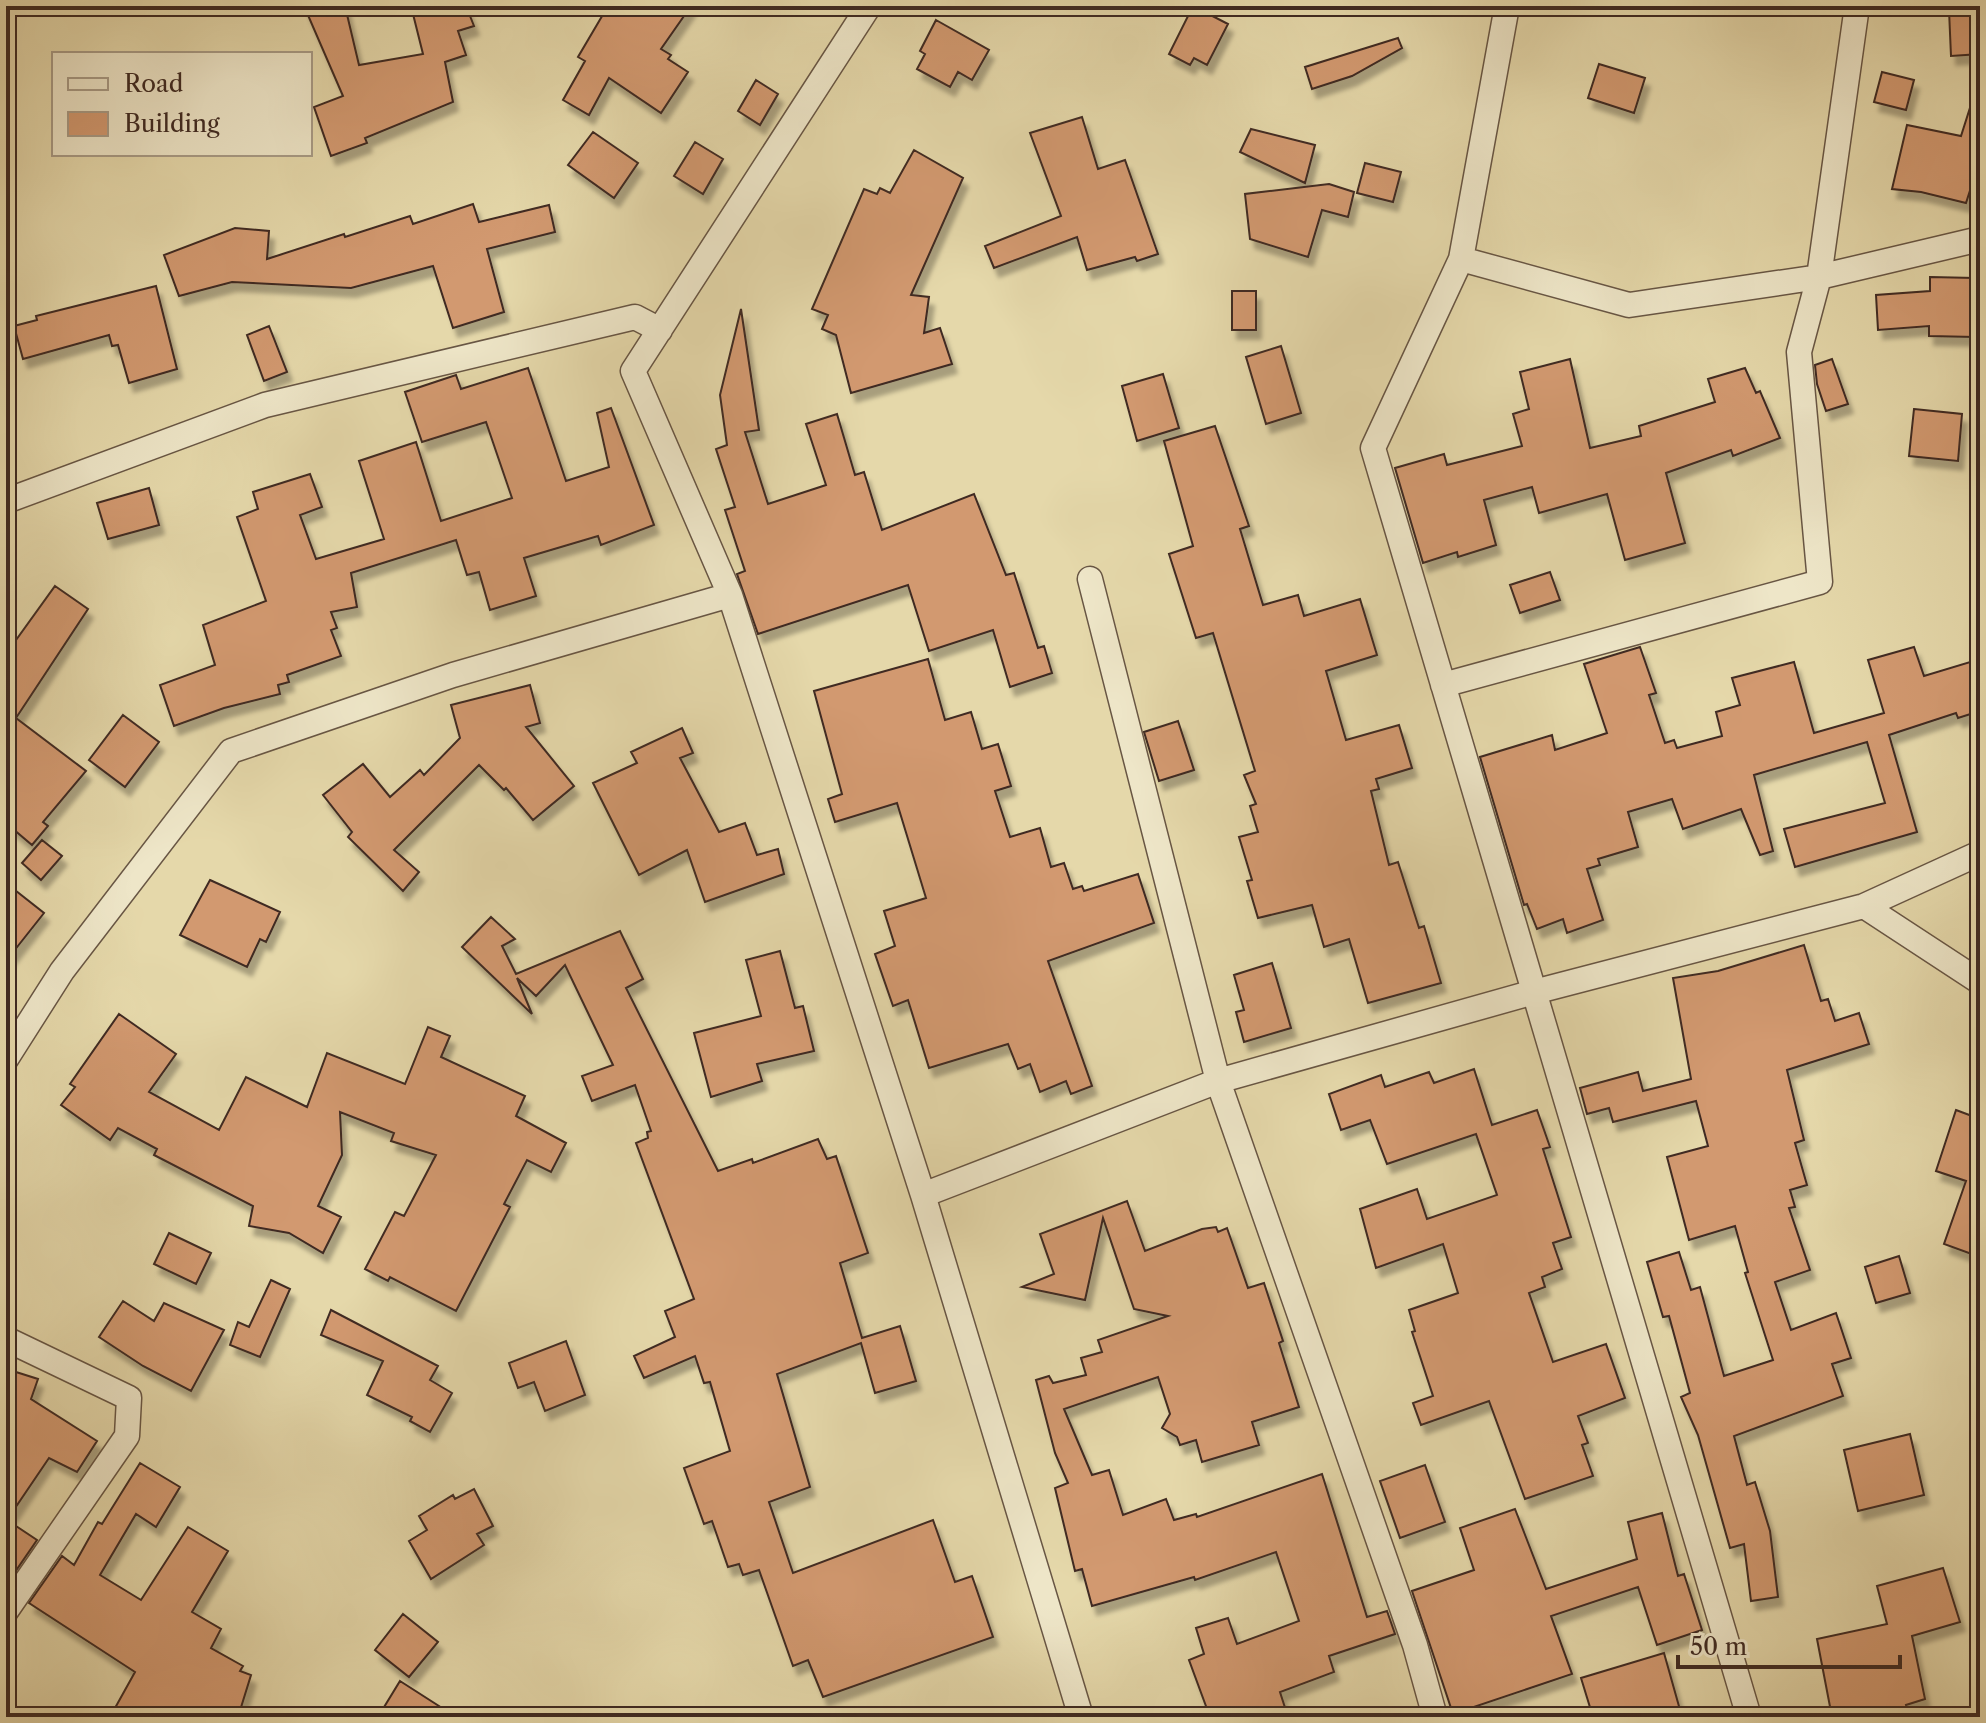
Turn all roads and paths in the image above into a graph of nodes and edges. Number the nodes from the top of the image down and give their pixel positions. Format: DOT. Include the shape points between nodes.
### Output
graph roads {
  1 [pos="869,6"];
  2 [pos="1507,6"];
  3 [pos="1857,6"];
  4 [pos="1980,239"];
  5 [pos="1461,259"];
  6 [pos="1819,277"];
  7 [pos="660,330"];
  8 [pos="6,501"];
  9 [pos="1090,579"];
  10 [pos="730,595"];
  11 [pos="1443,685"];
  12 [pos="1980,853"];
  13 [pos="1864,906"];
  14 [pos="1980,982"];
  15 [pos="1534,992"];
  16 [pos="6,1059"];
  17 [pos="1218,1081"];
  18 [pos="923,1195"];
  19 [pos="6,1339"];
  20 [pos="6,1611"];
  21 [pos="1081,1717"];
  22 [pos="1435,1717"];
  23 [pos="1749,1717"];
  1 -- 7 [label="street"];
  2 -- 5 [label="street"];
  3 -- 6 [label="street"];
  4 -- 6 [label="street"];
  5 -- 6 [label="street" via="1629,305"];
  5 -- 11 [label="street" via="1373,448"];
  6 -- 11 [label="street" via="1799,352 1820,582"];
  7 -- 8 [label="street" via="635,317 265,405"];
  7 -- 10 [label="street" via="633,371"];
  9 -- 17 [label="street"];
  10 -- 16 [label="street" via="453,675 231,751 62,971"];
  10 -- 18 [label="street"];
  11 -- 15 [label="street"];
  12 -- 13 [label="street"];
  13 -- 14 [label="street"];
  13 -- 15 [label="street"];
  15 -- 17 [label="street"];
  15 -- 23 [label="street"];
  17 -- 18 [label="street"];
  17 -- 22 [label="street" via="1415,1645"];
  18 -- 21 [label="street"];
  19 -- 20 [label="street" via="129,1398 127,1436"];
}
